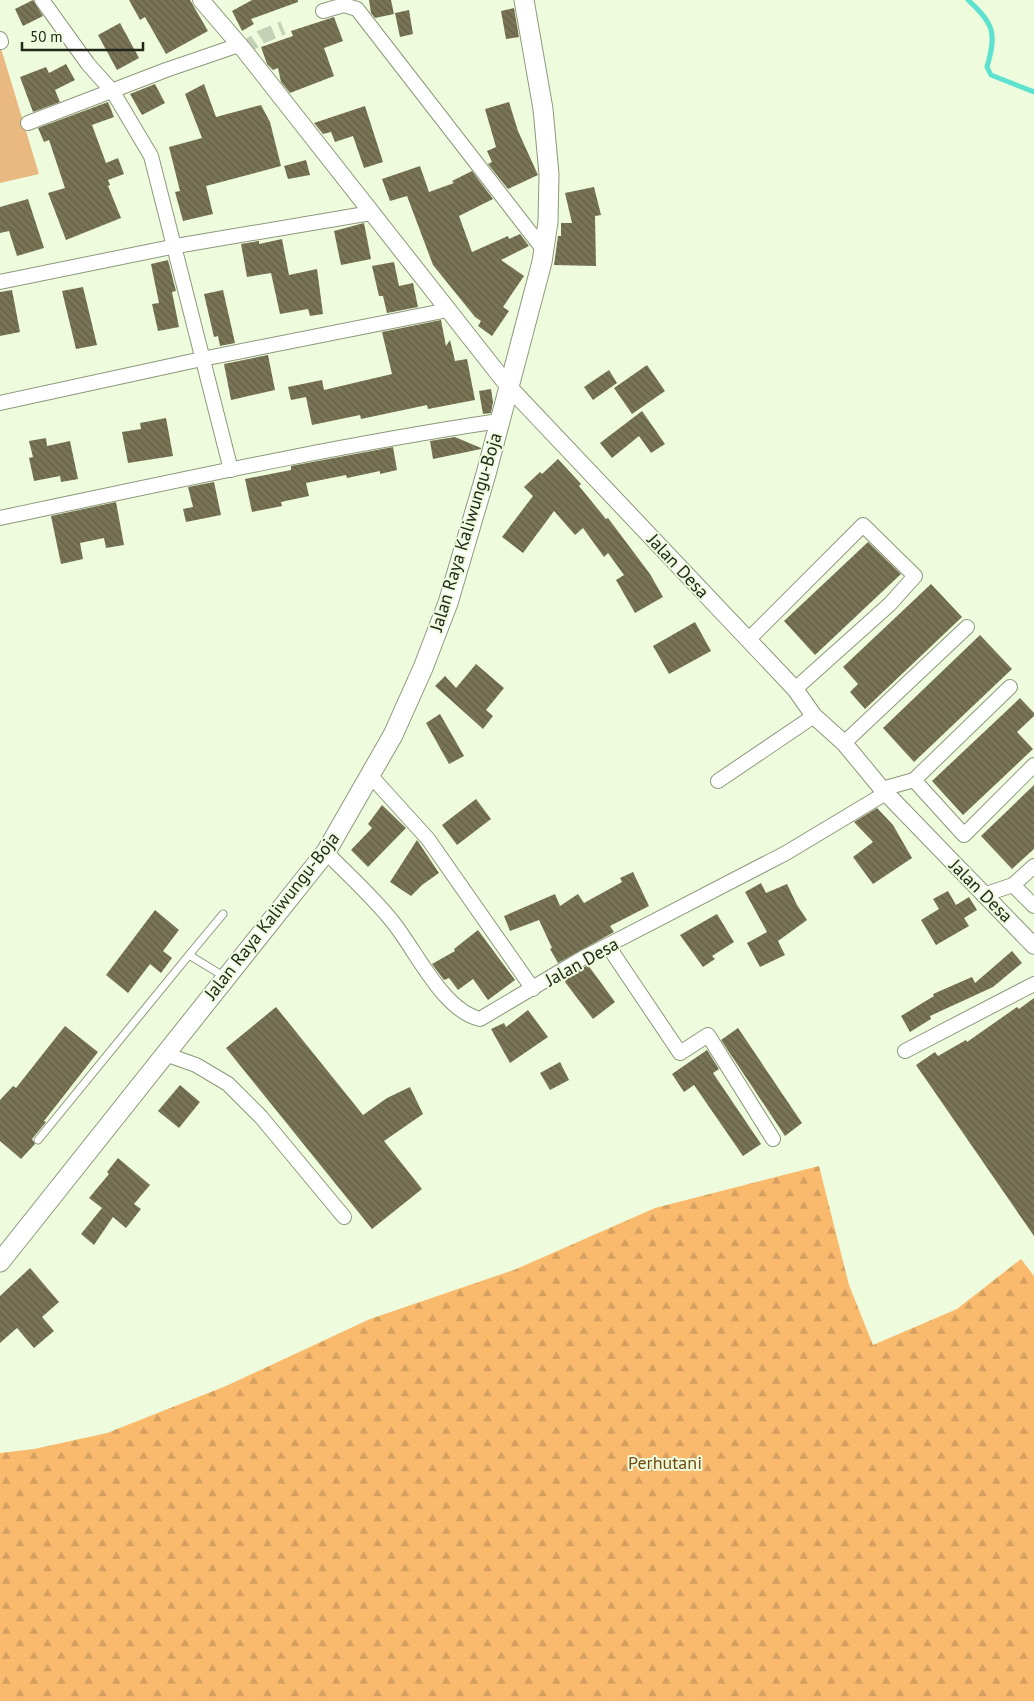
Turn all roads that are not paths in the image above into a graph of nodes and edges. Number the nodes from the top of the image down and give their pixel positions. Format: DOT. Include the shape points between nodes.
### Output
graph roads {
  1 [pos="42,0"];
  2 [pos="201,0"];
  3 [pos="524,0"];
  4 [pos="323,11"];
  5 [pos="239,45"];
  6 [pos="112,92"];
  7 [pos="28,124"];
  8 [pos="372,213"];
  9 [pos="176,246"];
  10 [pos="543,250"];
  11 [pos="0,282"];
  12 [pos="448,310"];
  13 [pos="202,359"];
  14 [pos="508,386"];
  15 [pos="0,403"];
  16 [pos="499,421"];
  17 [pos="231,470"];
  18 [pos="0,518"];
  19 [pos="967,628"];
  20 [pos="748,640"];
  21 [pos="1010,687"];
  22 [pos="795,689"];
  23 [pos="814,716"];
  24 [pos="844,743"];
  25 [pos="1034,765"];
  26 [pos="370,775"];
  27 [pos="914,780"];
  28 [pos="718,781"];
  29 [pos="884,791"];
  30 [pos="326,852"];
  31 [pos="1034,866"];
  32 [pos="1013,886"];
  33 [pos="983,895"];
  34 [pos="1034,906"];
  35 [pos="223,914"];
  36 [pos="608,946"];
  37 [pos="1034,946"];
  38 [pos="189,955"];
  39 [pos="225,977"];
  40 [pos="1034,984"];
  41 [pos="533,989"];
  42 [pos="905,1052"];
  43 [pos="165,1054"];
  44 [pos="773,1138"];
  45 [pos="38,1140"];
  46 [pos="344,1217"];
  47 [pos="0,1262"];
  1 -- 6 [label="street"];
  2 -- 5 [label="street, Jalan Desa"];
  3 -- 10 [label="main road, Jalan Raya Kaliwungu-Boja" via="543,110 549,174 548,222"];
  4 -- 10 [label="street" via="344,5 357,10"];
  5 -- 6 [label="street"];
  5 -- 8 [label="street, Jalan Desa"];
  6 -- 7 [label="street"];
  6 -- 9 [label="street" via="151,156"];
  8 -- 9 [label="street"];
  8 -- 12 [label="street, Jalan Desa"];
  9 -- 11 [label="street"];
  9 -- 13 [label="street"];
  10 -- 14 [label="main road, Jalan Raya Kaliwungu-Boja"];
  12 -- 13 [label="street"];
  12 -- 14 [label="street, Jalan Desa"];
  13 -- 15 [label="street"];
  13 -- 17 [label="street"];
  14 -- 16 [label="main road, Jalan Raya Kaliwungu-Boja"];
  14 -- 20 [label="street, Jalan Desa"];
  16 -- 17 [label="street"];
  16 -- 26 [label="main road, Jalan Raya Kaliwungu-Boja" via="448,603 393,735"];
  17 -- 18 [label="street"];
  19 -- 24 [label="street"];
  20 -- 22 [label="street, Jalan Desa"];
  20 -- 22 [label="street" via="862,525 915,576 890,604"];
  21 -- 27 [label="street"];
  22 -- 23 [label="street, Jalan Desa"];
  23 -- 24 [label="street, Jalan Desa"];
  23 -- 28 [label="street"];
  24 -- 29 [label="street, Jalan Desa"];
  25 -- 27 [label="street" via="964,835"];
  26 -- 30 [label="main road, Jalan Raya Kaliwungu-Boja"];
  26 -- 41 [label="street" via="428,839"];
  27 -- 29 [label="street"];
  29 -- 33 [label="street, Jalan Desa"];
  29 -- 36 [label="street, Jalan Desa" via="786,853"];
  30 -- 39 [label="main road, Jalan Raya Kaliwungu-Boja"];
  30 -- 41 [label="street, Jalan Desa" via="392,921 441,990 468,1016 480,1019"];
  31 -- 32 [label="street"];
  32 -- 33 [label="street"];
  32 -- 34 [label="street"];
  33 -- 37 [label="street, Jalan Desa"];
  35 -- 38 [label="lane"];
  36 -- 41 [label="street, Jalan Desa"];
  36 -- 44 [label="street" via="680,1053 708,1035"];
  38 -- 39 [label="lane"];
  38 -- 45 [label="lane"];
  39 -- 43 [label="main road, Jalan Raya Kaliwungu-Boja"];
  40 -- 42 [label="street"];
  43 -- 46 [label="street" via="196,1065 228,1084 261,1117"];
  43 -- 47 [label="main road, Jalan Raya Kaliwungu-Boja"];
}
